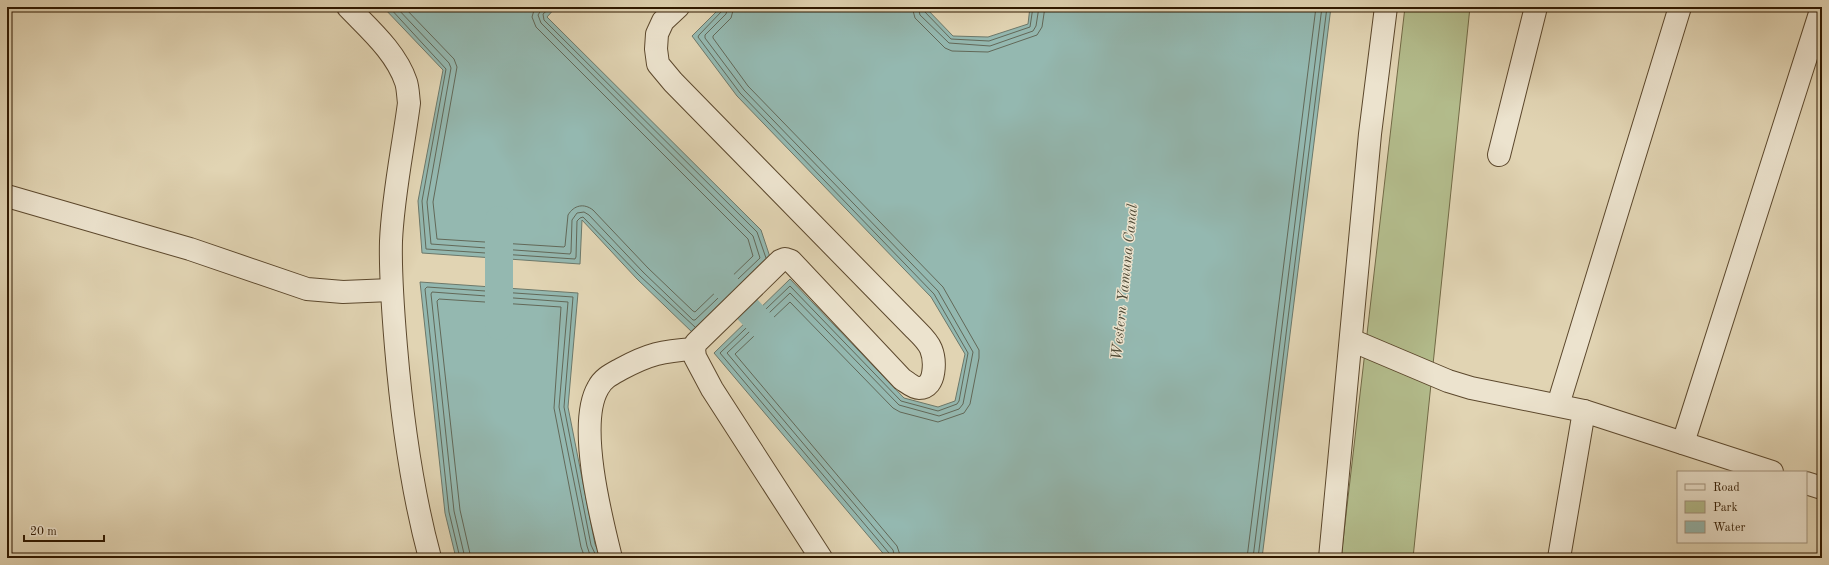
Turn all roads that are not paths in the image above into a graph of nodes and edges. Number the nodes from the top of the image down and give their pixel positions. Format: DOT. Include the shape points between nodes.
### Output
graph roads {
  1 [pos="348,7"];
  2 [pos="1386,7"];
  3 [pos="1536,7"];
  4 [pos="1680,7"];
  5 [pos="1822,7"];
  6 [pos="671,14"];
  7 [pos="1499,156"];
  8 [pos="7,196"];
  9 [pos="391,290"];
  10 [pos="1351,340"];
  11 [pos="695,346"];
  12 [pos="1558,405"];
  13 [pos="1584,411"];
  14 [pos="1682,443"];
  15 [pos="1769,471"];
  16 [pos="1807,483"];
  17 [pos="1822,488"];
  18 [pos="430,558"];
  19 [pos="611,558"];
  20 [pos="821,558"];
  21 [pos="1330,558"];
  22 [pos="1559,558"];
  1 -- 9 [label="street" via="400,66 407,83 409,103 391,241"];
  2 -- 10 [label="street" via="1370,134"];
  3 -- 7 [label="street"];
  4 -- 12 [label="street"];
  5 -- 14 [label="street"];
  6 -- 11 [label="street" via="657,34 658,64 931,346 935,359 934,369 926,385 920,388 902,379 791,261 785,259 780,261"];
  8 -- 9 [label="street" via="190,249 308,289 343,292"];
  9 -- 18 [label="street" via="407,456 418,514"];
  10 -- 12 [label="street" via="1471,388"];
  10 -- 21 [label="street"];
  11 -- 19 [label="street" via="643,357 608,376 598,386 593,398 590,417 591,459 599,511"];
  11 -- 20 [label="street" via="695,357 712,389"];
  12 -- 13 [label="street"];
  13 -- 14 [label="street"];
  13 -- 22 [label="street"];
  14 -- 15 [label="street"];
  16 -- 17 [label="street"];
}
